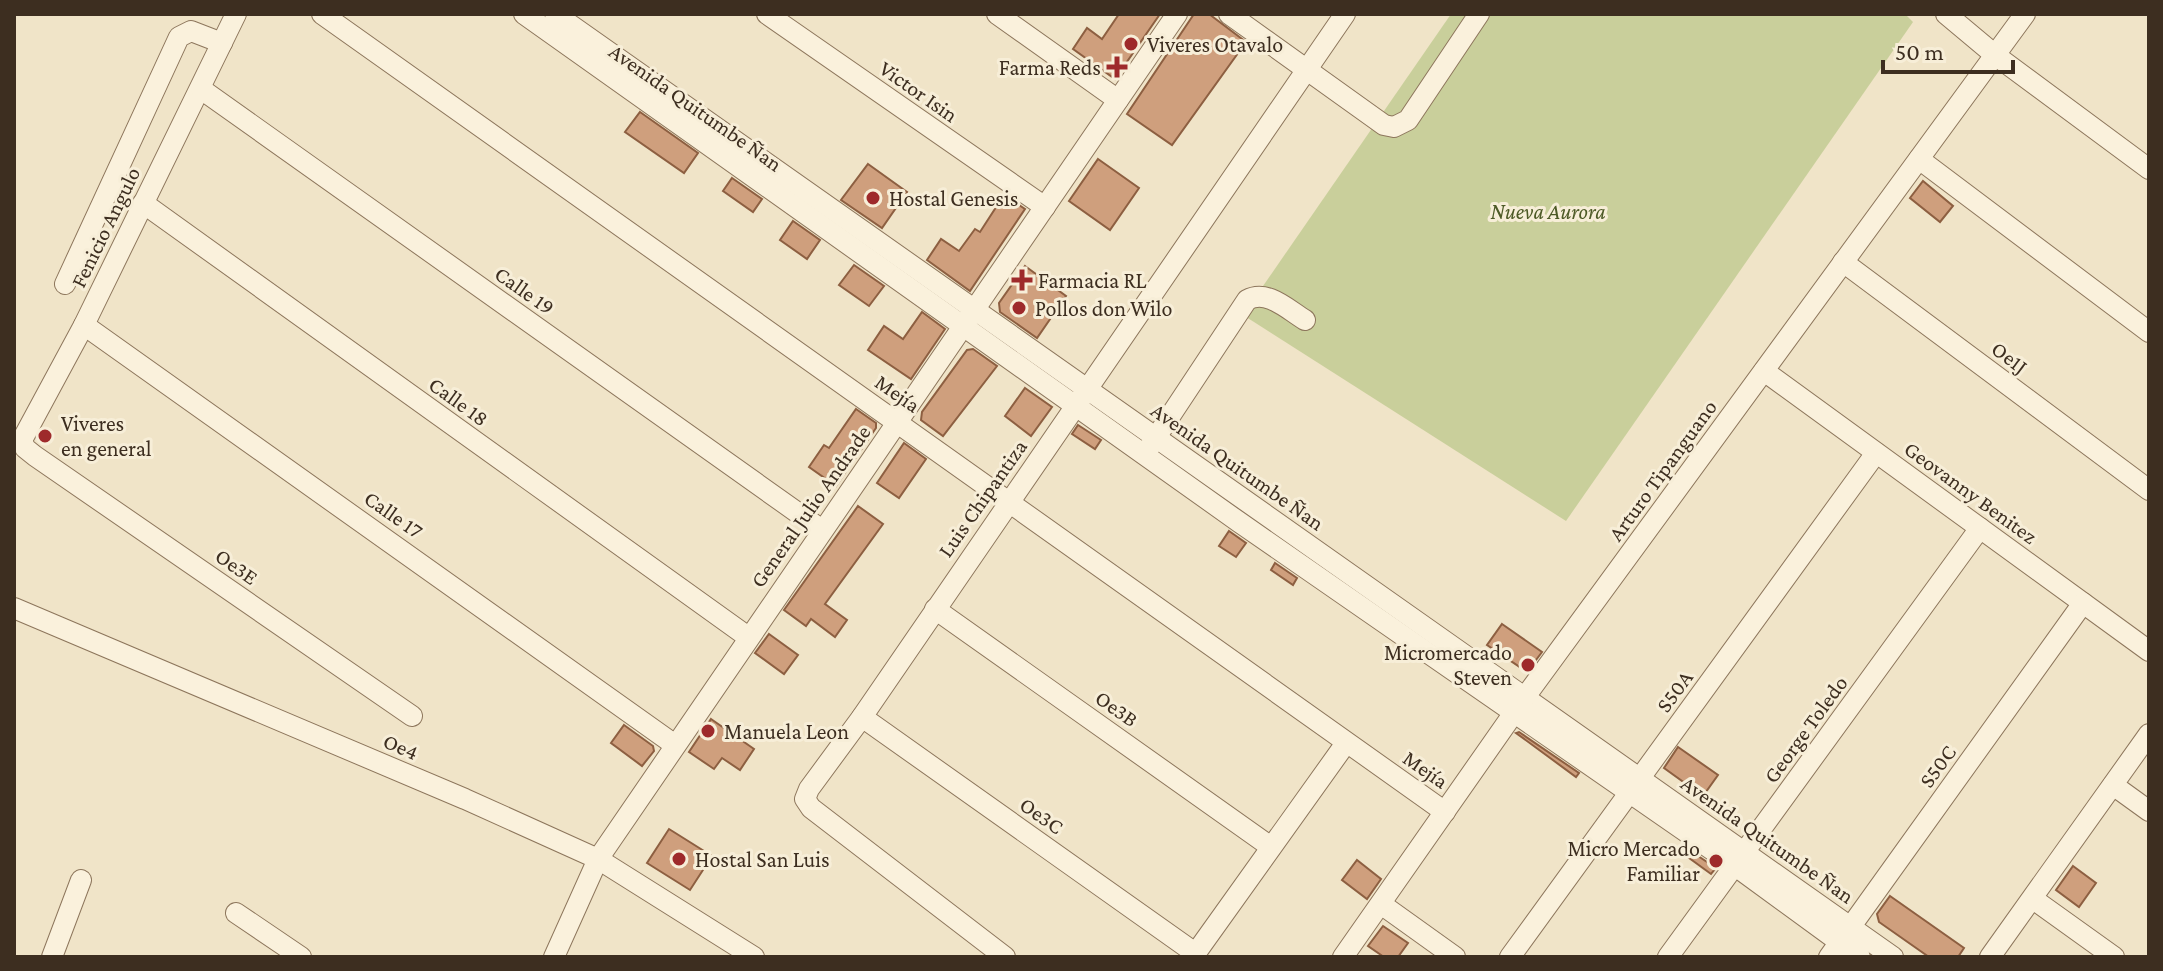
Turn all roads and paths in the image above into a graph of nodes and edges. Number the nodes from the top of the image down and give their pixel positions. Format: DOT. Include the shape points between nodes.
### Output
graph roads {
  1 [pos="236,14"];
  2 [pos="322,14"];
  3 [pos="524,14"];
  4 [pos="555,14"];
  5 [pos="767,14"];
  6 [pos="997,14"];
  7 [pos="1177,14"];
  8 [pos="1229,14"];
  9 [pos="1345,14"];
  10 [pos="1479,14"];
  11 [pos="1946,14"];
  12 [pos="2025,14"];
  13 [pos="222,43"];
  14 [pos="1995,55"];
  15 [pos="1307,70"];
  16 [pos="201,89"];
  17 [pos="1118,100"];
  18 [pos="1919,159"];
  19 [pos="2149,169"];
  20 [pos="143,203"];
  21 [pos="1045,207"];
  22 [pos="1843,262"];
  23 [pos="65,284"];
  24 [pos="969,318"];
  25 [pos="1305,320"];
  26 [pos="84,325"];
  27 [pos="2149,332"];
  28 [pos="1764,371"];
  29 [pos="1080,398"];
  30 [pos="897,422"];
  31 [pos="1150,446"];
  32 [pos="1876,453"];
  33 [pos="35,456"];
  34 [pos="2149,490"];
  35 [pos="1009,503"];
  36 [pos="1980,528"];
  37 [pos="822,530"];
  38 [pos="2083,603"];
  39 [pos="14,608"];
  40 [pos="935,609"];
  41 [pos="748,637"];
  42 [pos="2149,651"];
  43 [pos="1520,704"];
  44 [pos="412,716"];
  45 [pos="862,717"];
  46 [pos="2149,734"];
  47 [pos="1346,743"];
  48 [pos="675,745"];
  49 [pos="1635,784"];
  50 [pos="2113,785"];
  51 [pos="2149,811"];
  52 [pos="1445,812"];
  53 [pos="1271,847"];
  54 [pos="1740,858"];
  55 [pos="598,859"];
  56 [pos="81,880"];
  57 [pos="2033,899"];
  58 [pos="1381,904"];
  59 [pos="236,913"];
  60 [pos="1840,942"];
  61 [pos="1194,955"];
  62 [pos="52,957"];
  63 [pos="301,957"];
  64 [pos="554,957"];
  65 [pos="754,957"];
  66 [pos="1005,957"];
  67 [pos="1343,957"];
  68 [pos="1455,957"];
  69 [pos="1510,957"];
  70 [pos="1668,957"];
  71 [pos="1860,957"];
  72 [pos="1893,957"];
  73 [pos="1990,957"];
  74 [pos="2114,957"];
  1 -- 13 [label="street, Fenicio Angulo"];
  2 -- 30 [label="street, Mejía"];
  3 -- 24 [label="street, Avenida Quitumbe Ñan"];
  4 -- 24 [label="street, Avenida Quitumbe Ñan"];
  5 -- 21 [label="street, Victor Isin"];
  6 -- 17 [label="street"];
  7 -- 17 [label="street, General Julio Andrade"];
  8 -- 15 [label="street"];
  9 -- 15 [label="street, Luis Chipantiza"];
  10 -- 15 [label="street" via="1408,120 1394,127"];
  11 -- 14 [label="street"];
  12 -- 14 [label="street, Arturo Tipanguano"];
  13 -- 16 [label="street, Fenicio Angulo"];
  13 -- 23 [label="street" via="191,31 179,37"];
  14 -- 18 [label="street, Arturo Tipanguano"];
  14 -- 19 [label="street"];
  15 -- 29 [label="street, Luis Chipantiza"];
  16 -- 20 [label="street, Fenicio Angulo"];
  16 -- 37 [label="street, Calle 19"];
  17 -- 21 [label="street, General Julio Andrade"];
  18 -- 22 [label="street, Arturo Tipanguano"];
  18 -- 27 [label="street"];
  20 -- 26 [label="street, Fenicio Angulo"];
  20 -- 41 [label="street, Calle 18"];
  21 -- 24 [label="street, General Julio Andrade"];
  22 -- 28 [label="street, Arturo Tipanguano"];
  22 -- 34 [label="street, Oe1J"];
  24 -- 29 [label="street, Avenida Quitumbe Ñan"];
  24 -- 30 [label="street, General Julio Andrade"];
  25 -- 31 [label="street" via="1268,297 1257,294 1247,300"];
  26 -- 33 [label="street, Fenicio Angulo" via="22,440"];
  26 -- 48 [label="street, Calle 17"];
  28 -- 32 [label="street, Geovanny Benitez"];
  28 -- 43 [label="street, Arturo Tipanguano"];
  29 -- 31 [label="street, Avenida Quitumbe Ñan"];
  29 -- 35 [label="street, Luis Chipantiza"];
  30 -- 35 [label="street, Mejía"];
  30 -- 37 [label="street, General Julio Andrade"];
  31 -- 43 [label="street, Avenida Quitumbe Ñan"];
  32 -- 36 [label="street, Geovanny Benitez"];
  32 -- 49 [label="street, S50A"];
  33 -- 44 [label="street, Oe3E"];
  35 -- 40 [label="street, Luis Chipantiza"];
  35 -- 47 [label="street, Mejía"];
  36 -- 38 [label="street, Geovanny Benitez"];
  36 -- 54 [label="street, George Toledo"];
  37 -- 41 [label="street, General Julio Andrade"];
  38 -- 42 [label="street, Geovanny Benitez"];
  38 -- 60 [label="street, S50C"];
  39 -- 55 [label="street, Oe4"];
  40 -- 45 [label="street, Luis Chipantiza"];
  40 -- 53 [label="street, Oe3B"];
  41 -- 48 [label="street, General Julio Andrade"];
  43 -- 49 [label="street, Avenida Quitumbe Ñan"];
  43 -- 52 [label="street, Arturo Tipanguano"];
  45 -- 61 [label="street, Oe3C"];
  45 -- 66 [label="street, Luis Chipantiza" via="805,799"];
  46 -- 50 [label="street"];
  47 -- 52 [label="street, Mejía"];
  47 -- 53 [label="street"];
  48 -- 55 [label="street, General Julio Andrade"];
  49 -- 54 [label="street, Avenida Quitumbe Ñan"];
  49 -- 69 [label="street, S50A"];
  50 -- 51 [label="street"];
  50 -- 57 [label="street"];
  52 -- 58 [label="street, Arturo Tipanguano"];
  53 -- 61 [label="street"];
  54 -- 60 [label="street, Avenida Quitumbe Ñan"];
  54 -- 70 [label="street, George Toledo"];
  55 -- 64 [label="street, General Julio Andrade"];
  55 -- 65 [label="street, Oe4"];
  56 -- 62 [label="street"];
  57 -- 73 [label="street"];
  57 -- 74 [label="street"];
  58 -- 67 [label="street, Arturo Tipanguano"];
  58 -- 68 [label="street"];
  59 -- 63 [label="street"];
  60 -- 71 [label="street, Avenida Quitumbe Ñan"];
  60 -- 72 [label="street, Avenida Quitumbe Ñan"];
}
